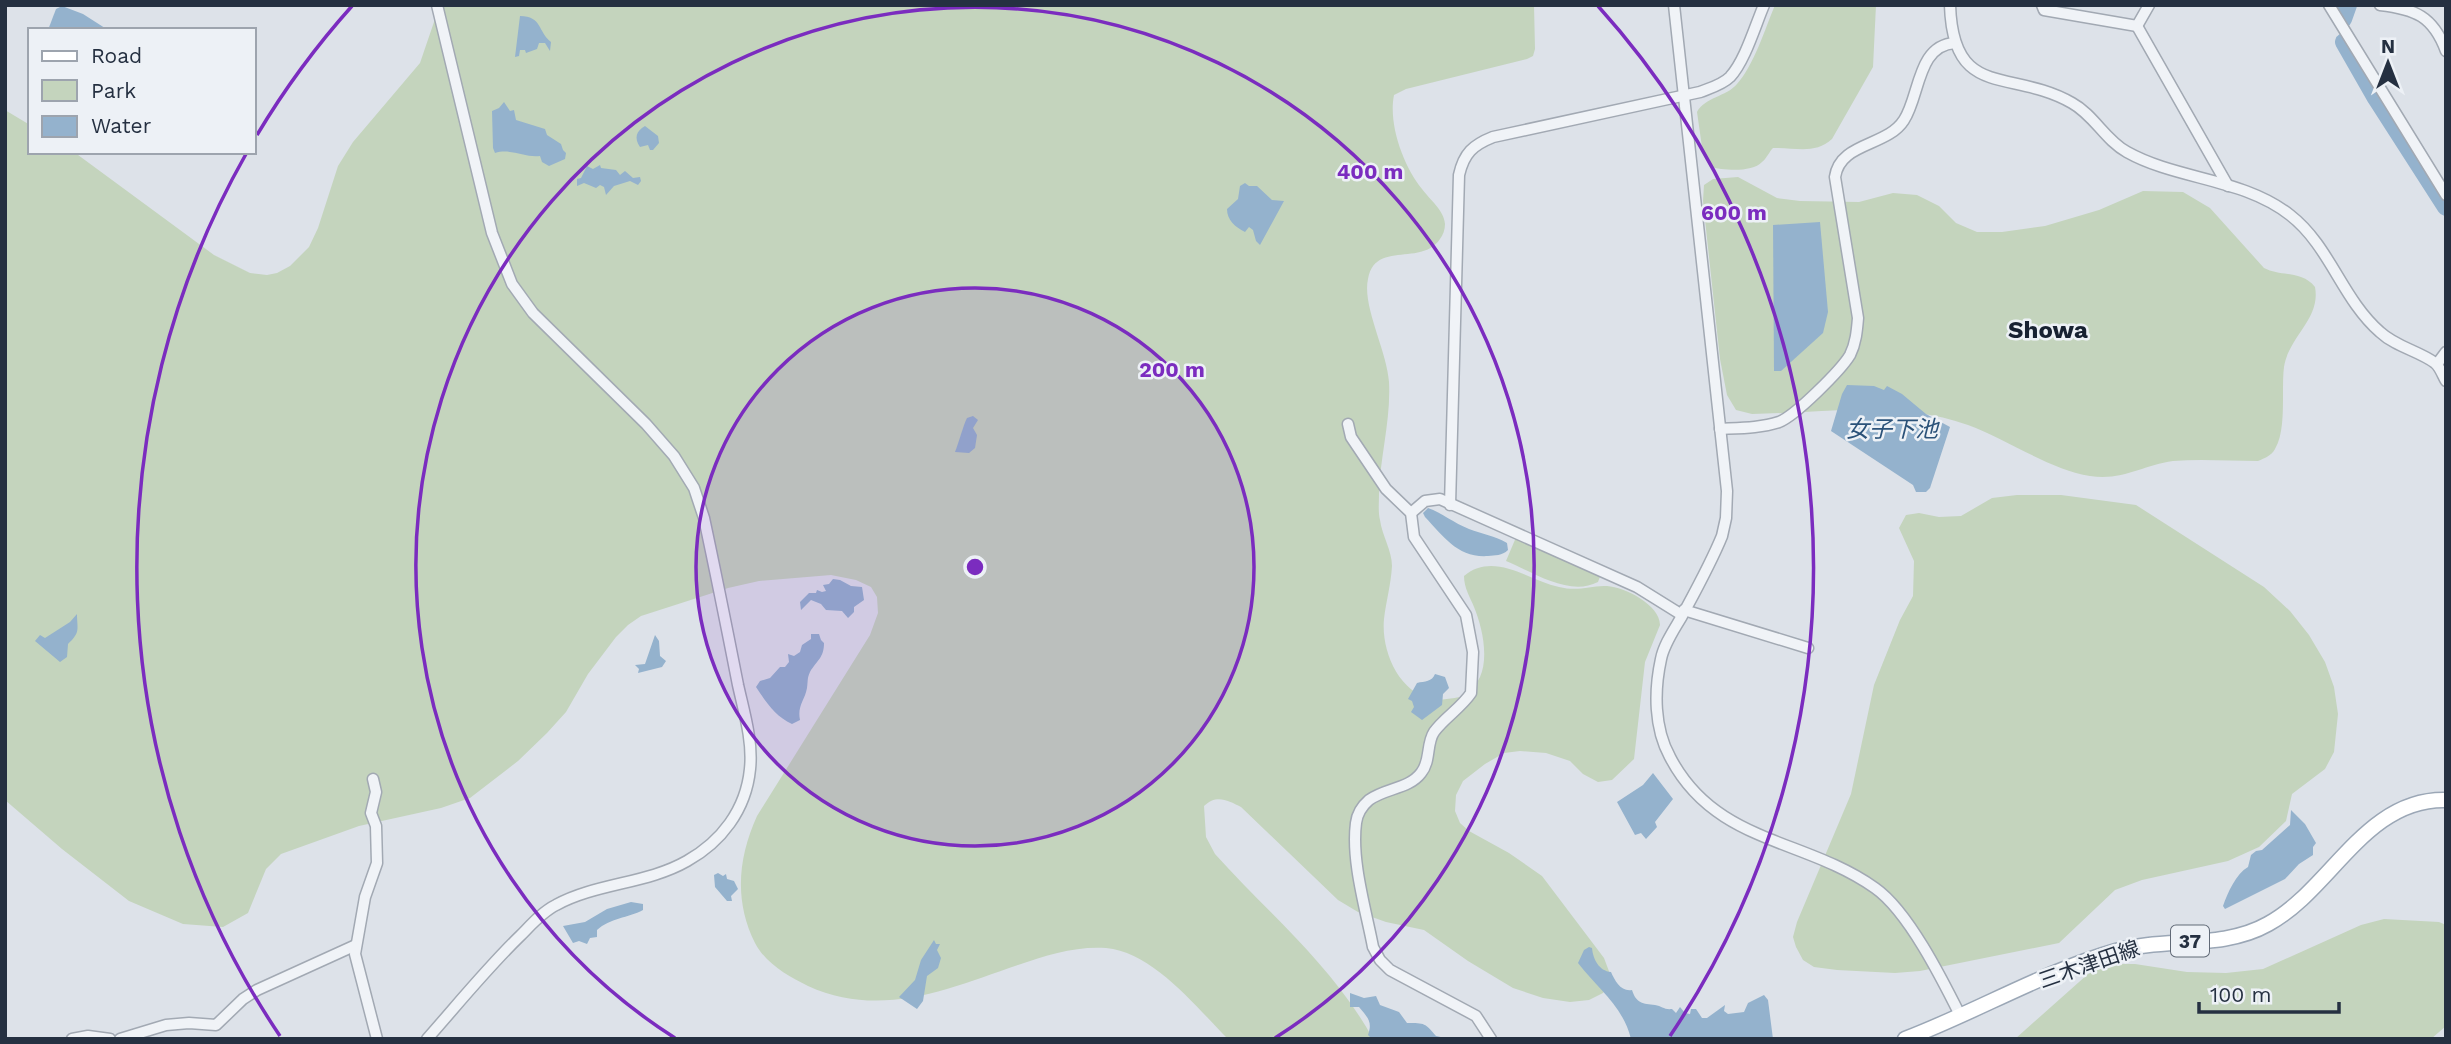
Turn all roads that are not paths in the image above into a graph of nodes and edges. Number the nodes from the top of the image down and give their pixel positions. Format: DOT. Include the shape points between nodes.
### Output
graph roads {
  1 [pos="437,5"];
  2 [pos="1674,5"];
  3 [pos="1764,5"];
  4 [pos="1950,5"];
  5 [pos="2042,5"];
  6 [pos="2149,5"];
  7 [pos="2329,5"];
  8 [pos="2380,5"];
  9 [pos="2137,26"];
  10 [pos="1955,43"];
  11 [pos="2446,51"];
  12 [pos="1682,95"];
  13 [pos="2228,186"];
  14 [pos="2446,195"];
  15 [pos="2446,352"];
  16 [pos="2437,364"];
  17 [pos="2446,381"];
  18 [pos="1348,424"];
  19 [pos="1720,429"];
  20 [pos="1450,505"];
  21 [pos="1411,513"];
  22 [pos="1683,613"];
  23 [pos="1808,648"];
  24 [pos="373,779"];
  25 [pos="2446,800"];
  26 [pos="356,945"];
  27 [pos="1960,1015"];
  28 [pos="72,1039"];
  29 [pos="110,1039"];
  30 [pos="120,1039"];
  31 [pos="377,1039"];
  32 [pos="427,1039"];
  33 [pos="1491,1039"];
  34 [pos="1905,1039"];
  1 -- 32 [label="street" via="492,233 512,284 533,313 646,424 694,488 747,722 750,768 737,810 725,832 707,849 683,864 579,894 554,906 506,950"];
  2 -- 12 [label="street"];
  3 -- 12 [label="street" via="1729,78"];
  4 -- 10 [label="street"];
  5 -- 9 [label="street" via="2044,10"];
  6 -- 9 [label="street"];
  7 -- 14 [label="street"];
  8 -- 11 [label="street" via="2406,8 2426,18"];
  9 -- 13 [label="street"];
  10 -- 13 [label="street" via="1970,68 2072,103 2124,151"];
  10 -- 19 [label="street" via="1945,43 1931,55 1895,131 1849,154 1836,169 1858,317 1849,356 1783,421"];
  12 -- 19 [label="street"];
  12 -- 20 [label="street" via="1493,137 1468,152 1459,175"];
  13 -- 16 [label="street" via="2289,214 2323,250 2348,295 2381,334"];
  15 -- 16 [label="street"];
  16 -- 17 [label="street"];
  18 -- 21 [label="street" via="1351,438 1387,489"];
  19 -- 22 [label="street" via="1726,518 1714,556"];
  20 -- 21 [label="street" via="1440,499 1425,500"];
  20 -- 22 [label="street" via="1637,587"];
  21 -- 33 [label="street" via="1414,537 1466,615 1473,685 1464,703 1433,734 1422,772 1361,809 1356,823 1360,880 1373,947 1380,960 1390,970 1476,1016"];
  22 -- 23 [label="street"];
  22 -- 27 [label="street" via="1661,657 1656,692 1664,746 1678,773 1699,800 1722,817 1859,877 1889,898"];
  24 -- 26 [label="street" via="376,792 371,813 377,832 377,863"];
  25 -- 27 [label="main road, 三木津田線 / 37" via="2422,800 2385,818 2301,900 2256,930 2228,938 2144,944 2118,951"];
  26 -- 30 [label="street" via="257,990 216,1025 166,1025"];
  26 -- 31 [label="street"];
  27 -- 34 [label="main road, 三木津田線 / 37"];
  28 -- 29 [label="street"];
}
